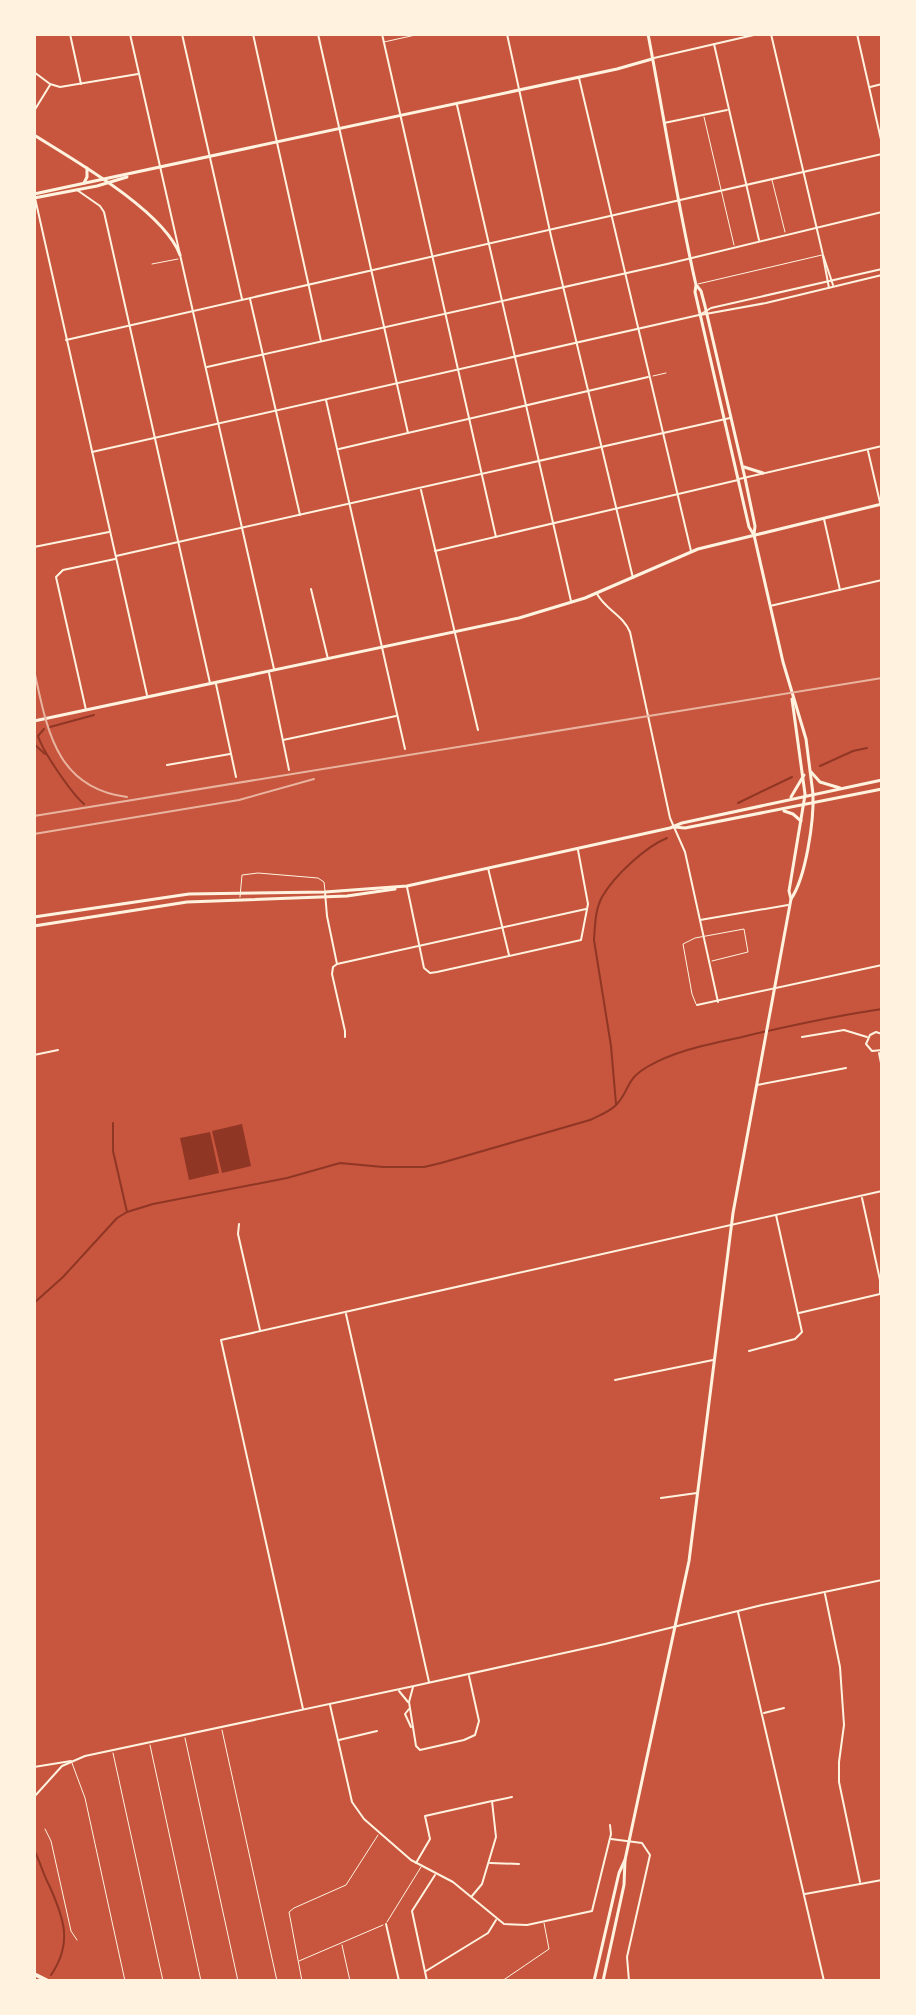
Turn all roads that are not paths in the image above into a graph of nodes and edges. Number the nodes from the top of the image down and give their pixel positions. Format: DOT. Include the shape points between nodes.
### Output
graph roads {
  1 [pos="70,34"];
  2 [pos="130,34"];
  3 [pos="182,34"];
  4 [pos="253,34"];
  5 [pos="318,34"];
  6 [pos="382,34"];
  7 [pos="420,34"];
  8 [pos="507,34"];
  9 [pos="648,34"];
  10 [pos="758,34"];
  11 [pos="771,34"];
  12 [pos="857,34"];
  13 [pos="384,42"];
  14 [pos="714,44"];
  15 [pos="652,59"];
  16 [pos="34,72"];
  17 [pos="139,73"];
  18 [pos="579,78"];
  19 [pos="50,84"];
  20 [pos="882,84"];
  21 [pos="81,85"];
  22 [pos="869,87"];
  23 [pos="519,91"];
  24 [pos="457,105"];
  25 [pos="729,109"];
  26 [pos="34,111"];
  27 [pos="703,115"];
  28 [pos="401,118"];
  29 [pos="664,123"];
  30 [pos="339,131"];
  31 [pos="34,135"];
  32 [pos="278,144"];
  33 [pos="882,144"];
  34 [pos="882,154"];
  35 [pos="210,158"];
  36 [pos="87,168"];
  37 [pos="160,169"];
  38 [pos="803,172"];
  39 [pos="129,175"];
  40 [pos="103,179"];
  41 [pos="772,180"];
  42 [pos="84,183"];
  43 [pos="108,183"];
  44 [pos="747,186"];
  45 [pos="76,187"];
  46 [pos="722,191"];
  47 [pos="34,196"];
  48 [pos="679,202"];
  49 [pos="882,212"];
  50 [pos="612,217"];
  51 [pos="817,227"];
  52 [pos="551,231"];
  53 [pos="785,235"];
  54 [pos="759,241"];
  55 [pos="488,245"];
  56 [pos="734,247"];
  57 [pos="823,255"];
  58 [pos="180,257"];
  59 [pos="432,258"];
  60 [pos="690,258"];
  61 [pos="152,264"];
  62 [pos="882,269"];
  63 [pos="371,272"];
  64 [pos="625,273"];
  65 [pos="882,275"];
  66 [pos="832,280"];
  67 [pos="827,282"];
  68 [pos="696,285"];
  69 [pos="309,286"];
  70 [pos="564,287"];
  71 [pos="833,287"];
  72 [pos="829,288"];
  73 [pos="250,299"];
  74 [pos="242,301"];
  75 [pos="501,302"];
  76 [pos="729,304"];
  77 [pos="730,310"];
  78 [pos="193,312"];
  79 [pos="706,312"];
  80 [pos="445,314"];
  81 [pos="700,315"];
  82 [pos="128,327"];
  83 [pos="383,328"];
  84 [pos="637,329"];
  85 [pos="66,340"];
  86 [pos="322,342"];
  87 [pos="577,343"];
  88 [pos="714,345"];
  89 [pos="707,346"];
  90 [pos="263,354"];
  91 [pos="513,357"];
  92 [pos="205,367"];
  93 [pos="457,370"];
  94 [pos="666,373"];
  95 [pos="649,377"];
  96 [pos="396,384"];
  97 [pos="724,388"];
  98 [pos="717,389"];
  99 [pos="589,391"];
  100 [pos="326,400"];
  101 [pos="525,406"];
  102 [pos="276,411"];
  103 [pos="469,418"];
  104 [pos="731,418"];
  105 [pos="724,419"];
  106 [pos="219,425"];
  107 [pos="408,433"];
  108 [pos="662,433"];
  109 [pos="154,439"];
  110 [pos="882,446"];
  111 [pos="601,447"];
  112 [pos="337,449"];
  113 [pos="867,450"];
  114 [pos="92,452"];
  115 [pos="538,461"];
  116 [pos="742,465"];
  117 [pos="763,473"];
  118 [pos="482,474"];
  119 [pos="745,478"];
  120 [pos="738,480"];
  121 [pos="421,489"];
  122 [pos="677,494"];
  123 [pos="881,504"];
  124 [pos="350,505"];
  125 [pos="616,508"];
  126 [pos="882,511"];
  127 [pos="300,517"];
  128 [pos="824,518"];
  129 [pos="552,523"];
  130 [pos="243,529"];
  131 [pos="111,531"];
  132 [pos="754,535"];
  133 [pos="496,537"];
  134 [pos="178,543"];
  135 [pos="34,547"];
  136 [pos="435,551"];
  137 [pos="691,552"];
  138 [pos="116,558"];
  139 [pos="633,578"];
  140 [pos="882,580"];
  141 [pos="311,589"];
  142 [pos="840,590"];
  143 [pos="597,593"];
  144 [pos="571,602"];
  145 [pos="769,606"];
  146 [pos="454,633"];
  147 [pos="383,649"];
  148 [pos="328,660"];
  149 [pos="275,671"];
  150 [pos="268,672"];
  151 [pos="216,683"];
  152 [pos="210,684"];
  153 [pos="792,695"];
  154 [pos="148,696"];
  155 [pos="86,710"];
  156 [pos="397,716"];
  157 [pos="34,721"];
  158 [pos="478,730"];
  159 [pos="283,740"];
  160 [pos="405,749"];
  161 [pos="231,754"];
  162 [pos="167,765"];
  163 [pos="289,770"];
  164 [pos="811,772"];
  165 [pos="804,775"];
  166 [pos="236,777"];
  167 [pos="882,780"];
  168 [pos="843,789"];
  169 [pos="882,789"];
  170 [pos="813,794"];
  171 [pos="805,795"];
  172 [pos="791,797"];
  173 [pos="813,803"];
  174 [pos="804,805"];
  175 [pos="780,809"];
  176 [pos="802,822"];
  177 [pos="674,827"];
  178 [pos="577,849"];
  179 [pos="488,868"];
  180 [pos="407,886"];
  181 [pos="239,892"];
  182 [pos="325,895"];
  183 [pos="240,899"];
  184 [pos="791,899"];
  185 [pos="789,905"];
  186 [pos="587,909"];
  187 [pos="34,917"];
  188 [pos="700,920"];
  189 [pos="34,926"];
  190 [pos="502,928"];
  191 [pos="704,937"];
  192 [pos="420,946"];
  193 [pos="509,956"];
  194 [pos="709,962"];
  195 [pos="337,964"];
  196 [pos="882,965"];
  197 [pos="774,990"];
  198 [pos="718,1002"];
  199 [pos="697,1005"];
  200 [pos="882,1034"];
  201 [pos="345,1037"];
  202 [pos="802,1037"];
  203 [pos="867,1037"];
  204 [pos="58,1050"];
  205 [pos="880,1051"];
  206 [pos="34,1055"];
  207 [pos="846,1068"];
  208 [pos="882,1068"];
  209 [pos="756,1085"];
  210 [pos="882,1191"];
  211 [pos="861,1197"];
  212 [pos="776,1215"];
  213 [pos="239,1224"];
  214 [pos="731,1225"];
  215 [pos="346,1313"];
  216 [pos="799,1313"];
  217 [pos="260,1331"];
  218 [pos="749,1351"];
  219 [pos="715,1359"];
  220 [pos="615,1380"];
  221 [pos="698,1493"];
  222 [pos="661,1498"];
  223 [pos="882,1580"];
  224 [pos="824,1592"];
  225 [pos="738,1611"];
  226 [pos="676,1627"];
  227 [pos="468,1674"];
  228 [pos="429,1682"];
  229 [pos="414,1686"];
  230 [pos="399,1689"];
  231 [pos="409,1702"];
  232 [pos="330,1704"];
  233 [pos="784,1708"];
  234 [pos="303,1710"];
  235 [pos="763,1713"];
  236 [pos="221,1728"];
  237 [pos="377,1731"];
  238 [pos="184,1736"];
  239 [pos="338,1740"];
  240 [pos="149,1743"];
  241 [pos="113,1750"];
  242 [pos="71,1761"];
  243 [pos="34,1767"];
  244 [pos="34,1797"];
  245 [pos="512,1797"];
  246 [pos="492,1801"];
  247 [pos="610,1825"];
  248 [pos="45,1829"];
  249 [pos="380,1833"];
  250 [pos="609,1838"];
  251 [pos="629,1841"];
  252 [pos="625,1860"];
  253 [pos="416,1863"];
  254 [pos="489,1863"];
  255 [pos="519,1864"];
  256 [pos="421,1867"];
  257 [pos="435,1874"];
  258 [pos="882,1880"];
  259 [pos="860,1882"];
  260 [pos="804,1894"];
  261 [pos="472,1897"];
  262 [pos="496,1920"];
  263 [pos="544,1923"];
  264 [pos="386,1924"];
  265 [pos="77,1940"];
  266 [pos="342,1943"];
  267 [pos="298,1961"];
  268 [pos="425,1972"];
  269 [pos="34,1974"];
  270 [pos="48,1981"];
  271 [pos="125,1981"];
  272 [pos="163,1981"];
  273 [pos="201,1981"];
  274 [pos="238,1981"];
  275 [pos="277,1981"];
  276 [pos="302,1981"];
  277 [pos="350,1981"];
  278 [pos="399,1981"];
  279 [pos="427,1981"];
  280 [pos="502,1981"];
  281 [pos="594,1981"];
  282 [pos="603,1981"];
  283 [pos="629,1981"];
  284 [pos="824,1981"];
  1 -- 21 [label="street"];
  2 -- 17 [label="street"];
  3 -- 35 [label="street"];
  4 -- 32 [label="street"];
  5 -- 30 [label="street"];
  6 -- 13 [label="street"];
  7 -- 13 [label="lane"];
  8 -- 23 [label="street"];
  9 -- 15 [label="main road"];
  10 -- 14 [label="street"];
  11 -- 38 [label="street"];
  12 -- 22 [label="street"];
  13 -- 28 [label="street"];
  14 -- 15 [label="street"];
  14 -- 25 [label="street"];
  15 -- 18 [label="main road"];
  15 -- 29 [label="main road"];
  16 -- 19 [label="street"];
  17 -- 21 [label="street"];
  17 -- 37 [label="street"];
  18 -- 23 [label="main road"];
  18 -- 50 [label="street"];
  19 -- 21 [label="street"];
  19 -- 26 [label="street"];
  20 -- 22 [label="street"];
  22 -- 33 [label="street"];
  23 -- 24 [label="main road"];
  23 -- 52 [label="street"];
  24 -- 28 [label="main road"];
  24 -- 55 [label="street"];
  25 -- 27 [label="street"];
  25 -- 44 [label="street"];
  27 -- 29 [label="street"];
  27 -- 46 [label="lane"];
  28 -- 30 [label="main road"];
  28 -- 59 [label="street"];
  29 -- 48 [label="main road"];
  30 -- 32 [label="main road"];
  30 -- 63 [label="street"];
  31 -- 36 [label="main road"];
  32 -- 35 [label="main road"];
  32 -- 69 [label="street"];
  34 -- 38 [label="street"];
  35 -- 37 [label="main road"];
  35 -- 74 [label="street"];
  36 -- 40 [label="main road"];
  36 -- 42 [label="main road"];
  37 -- 39 [label="main road"];
  37 -- 58 [label="street"];
  38 -- 41 [label="street"];
  38 -- 51 [label="street"];
  39 -- 40 [label="main road"];
  39 -- 43 [label="main road"];
  40 -- 42 [label="main road"];
  40 -- 43 [label="main road"];
  41 -- 44 [label="street"];
  41 -- 53 [label="lane"];
  42 -- 45 [label="main road"];
  43 -- 45 [label="main road"];
  43 -- 58 [label="main road" via="165,228"];
  44 -- 46 [label="street"];
  44 -- 54 [label="street"];
  45 -- 47 [label="main road"];
  45 -- 82 [label="street" via="104,212"];
  46 -- 48 [label="street"];
  46 -- 56 [label="lane"];
  47 -- 85 [label="street"];
  48 -- 50 [label="street"];
  48 -- 60 [label="main road"];
  49 -- 51 [label="street"];
  50 -- 52 [label="street"];
  50 -- 64 [label="street"];
  51 -- 53 [label="street"];
  51 -- 57 [label="street"];
  52 -- 55 [label="street"];
  52 -- 70 [label="street"];
  53 -- 54 [label="street"];
  54 -- 56 [label="street"];
  55 -- 59 [label="street"];
  55 -- 75 [label="street"];
  56 -- 60 [label="street"];
  57 -- 66 [label="street"];
  57 -- 67 [label="street"];
  57 -- 68 [label="lane"];
  58 -- 61 [label="lane"];
  58 -- 78 [label="street"];
  59 -- 63 [label="street"];
  59 -- 80 [label="street"];
  60 -- 64 [label="street"];
  60 -- 68 [label="main road"];
  62 -- 66 [label="street"];
  63 -- 69 [label="street"];
  63 -- 83 [label="street"];
  64 -- 70 [label="street"];
  64 -- 84 [label="street"];
  65 -- 71 [label="street"];
  66 -- 67 [label="street"];
  66 -- 71 [label="street"];
  67 -- 72 [label="street"];
  67 -- 76 [label="street"];
  68 -- 79 [label="main road"];
  68 -- 81 [label="main road"];
  69 -- 73 [label="street"];
  69 -- 86 [label="street"];
  70 -- 75 [label="street"];
  70 -- 87 [label="street"];
  71 -- 72 [label="street"];
  72 -- 77 [label="street"];
  73 -- 74 [label="street"];
  73 -- 90 [label="street"];
  74 -- 78 [label="street"];
  75 -- 80 [label="street"];
  75 -- 91 [label="street"];
  76 -- 77 [label="street"];
  76 -- 79 [label="street"];
  77 -- 79 [label="street"];
  78 -- 82 [label="street"];
  78 -- 92 [label="street"];
  79 -- 81 [label="street"];
  79 -- 88 [label="main road"];
  80 -- 83 [label="street"];
  80 -- 93 [label="street"];
  81 -- 84 [label="street"];
  81 -- 89 [label="main road"];
  82 -- 85 [label="street"];
  82 -- 109 [label="street"];
  83 -- 86 [label="street"];
  83 -- 96 [label="street"];
  84 -- 87 [label="street"];
  84 -- 95 [label="street"];
  85 -- 114 [label="street"];
  86 -- 90 [label="street"];
  87 -- 91 [label="street"];
  87 -- 99 [label="street"];
  88 -- 89 [label="main road"];
  88 -- 97 [label="main road"];
  89 -- 98 [label="main road"];
  90 -- 92 [label="street"];
  90 -- 102 [label="street"];
  91 -- 93 [label="street"];
  91 -- 101 [label="street"];
  92 -- 106 [label="street"];
  93 -- 96 [label="street"];
  93 -- 103 [label="street"];
  94 -- 95 [label="lane"];
  95 -- 99 [label="street"];
  95 -- 108 [label="street"];
  96 -- 100 [label="street"];
  96 -- 107 [label="street"];
  97 -- 98 [label="main road"];
  97 -- 104 [label="main road"];
  98 -- 105 [label="main road"];
  99 -- 101 [label="street"];
  99 -- 111 [label="street"];
  100 -- 102 [label="street"];
  100 -- 112 [label="street"];
  101 -- 103 [label="street"];
  101 -- 115 [label="street"];
  102 -- 106 [label="street"];
  102 -- 127 [label="street"];
  103 -- 107 [label="street"];
  103 -- 118 [label="street"];
  104 -- 105 [label="street"];
  104 -- 116 [label="main road"];
  105 -- 108 [label="street"];
  105 -- 120 [label="main road"];
  106 -- 109 [label="street"];
  106 -- 130 [label="street"];
  107 -- 112 [label="street"];
  108 -- 111 [label="street"];
  108 -- 122 [label="street"];
  109 -- 114 [label="street"];
  109 -- 134 [label="street"];
  110 -- 113 [label="street"];
  111 -- 115 [label="street"];
  111 -- 125 [label="street"];
  112 -- 124 [label="street"];
  113 -- 117 [label="street"];
  113 -- 123 [label="street"];
  114 -- 131 [label="street"];
  115 -- 118 [label="street"];
  115 -- 129 [label="street"];
  116 -- 117 [label="main road"];
  116 -- 119 [label="main road"];
  117 -- 119 [label="street"];
  118 -- 121 [label="street"];
  118 -- 133 [label="street"];
  119 -- 120 [label="street"];
  119 -- 132 [label="main road"];
  120 -- 122 [label="street"];
  120 -- 132 [label="main road"];
  121 -- 124 [label="street"];
  121 -- 136 [label="street"];
  122 -- 125 [label="street"];
  122 -- 137 [label="street"];
  123 -- 126 [label="street"];
  123 -- 128 [label="main road"];
  124 -- 127 [label="street"];
  124 -- 147 [label="street"];
  125 -- 129 [label="street"];
  125 -- 139 [label="street"];
  127 -- 130 [label="street"];
  128 -- 132 [label="main road"];
  128 -- 142 [label="street"];
  129 -- 133 [label="street"];
  129 -- 144 [label="street"];
  130 -- 134 [label="street"];
  130 -- 149 [label="street"];
  131 -- 135 [label="street"];
  131 -- 138 [label="street"];
  132 -- 137 [label="main road"];
  132 -- 145 [label="main road"];
  133 -- 136 [label="street"];
  134 -- 138 [label="street"];
  134 -- 152 [label="street"];
  136 -- 146 [label="street"];
  137 -- 139 [label="main road"];
  138 -- 154 [label="street"];
  138 -- 155 [label="street" via="60,571 56,577"];
  139 -- 143 [label="main road"];
  140 -- 142 [label="street"];
  141 -- 148 [label="street"];
  142 -- 145 [label="street"];
  143 -- 144 [label="main road"];
  143 -- 177 [label="street" via="630,632"];
  144 -- 146 [label="main road"];
  145 -- 153 [label="main road"];
  146 -- 147 [label="main road"];
  146 -- 158 [label="street"];
  147 -- 148 [label="main road"];
  147 -- 156 [label="street"];
  148 -- 149 [label="main road"];
  149 -- 150 [label="main road"];
  150 -- 151 [label="main road"];
  150 -- 159 [label="street"];
  151 -- 152 [label="main road"];
  151 -- 161 [label="street"];
  152 -- 154 [label="main road"];
  153 -- 164 [label="main road"];
  153 -- 165 [label="main road"];
  154 -- 155 [label="main road"];
  155 -- 157 [label="main road"];
  156 -- 159 [label="street"];
  156 -- 160 [label="street"];
  159 -- 163 [label="street"];
  161 -- 162 [label="street"];
  161 -- 166 [label="street"];
  164 -- 168 [label="main road" via="820,782"];
  164 -- 170 [label="main road"];
  165 -- 171 [label="main road"];
  165 -- 172 [label="main road"];
  167 -- 168 [label="main road"];
  168 -- 170 [label="main road"];
  169 -- 173 [label="main road"];
  170 -- 171 [label="main road"];
  170 -- 173 [label="main road"];
  171 -- 172 [label="main road"];
  171 -- 174 [label="main road"];
  172 -- 177 [label="main road"];
  173 -- 174 [label="main road"];
  173 -- 184 [label="main road"];
  174 -- 175 [label="main road"];
  174 -- 176 [label="main road"];
  175 -- 176 [label="main road"];
  175 -- 177 [label="main road"];
  176 -- 184 [label="main road"];
  177 -- 178 [label="main road"];
  177 -- 188 [label="street"];
  178 -- 179 [label="main road"];
  178 -- 186 [label="street"];
  179 -- 180 [label="main road"];
  179 -- 190 [label="street"];
  180 -- 182 [label="main road"];
  180 -- 192 [label="street"];
  181 -- 182 [label="main road"];
  181 -- 182 [label="lane" via="242,875 258,873 318,878 324,882"];
  181 -- 183 [label="lane"];
  181 -- 187 [label="main road" via="148,899"];
  182 -- 183 [label="main road"];
  182 -- 195 [label="street"];
  183 -- 189 [label="main road" via="162,905"];
  184 -- 185 [label="main road"];
  185 -- 188 [label="street"];
  185 -- 197 [label="main road"];
  186 -- 190 [label="street"];
  186 -- 193 [label="street" via="581,940"];
  188 -- 191 [label="street"];
  190 -- 192 [label="street"];
  190 -- 193 [label="street"];
  191 -- 194 [label="street"];
  191 -- 194 [label="lane" via="744,929 748,952"];
  191 -- 199 [label="lane" via="683,946"];
  192 -- 193 [label="street" via="424,967 432,973"];
  192 -- 195 [label="street"];
  194 -- 198 [label="street"];
  195 -- 201 [label="street" via="332,974"];
  196 -- 197 [label="street"];
  197 -- 198 [label="street"];
  197 -- 209 [label="main road"];
  198 -- 199 [label="street"];
  200 -- 203 [label="street"];
  202 -- 203 [label="street" via="844,1030"];
  203 -- 205 [label="street" via="869,1049"];
  204 -- 206 [label="street"];
  205 -- 208 [label="street"];
  207 -- 209 [label="street"];
  209 -- 214 [label="main road"];
  210 -- 211 [label="street"];
  211 -- 212 [label="street"];
  211 -- 216 [label="street" via="880,1294"];
  212 -- 214 [label="street"];
  212 -- 216 [label="street"];
  213 -- 217 [label="street"];
  214 -- 215 [label="street"];
  214 -- 219 [label="main road"];
  215 -- 217 [label="street"];
  215 -- 228 [label="street"];
  216 -- 218 [label="street" via="801,1335"];
  217 -- 234 [label="street" via="221,1340"];
  219 -- 220 [label="street"];
  219 -- 221 [label="main road"];
  221 -- 222 [label="street"];
  221 -- 226 [label="main road"];
  223 -- 224 [label="street"];
  224 -- 225 [label="street"];
  224 -- 259 [label="street" via="840,1667 844,1725 839,1782"];
  225 -- 226 [label="street"];
  225 -- 235 [label="street"];
  226 -- 227 [label="street"];
  226 -- 251 [label="main road"];
  227 -- 228 [label="street"];
  227 -- 231 [label="street" via="479,1721 473,1737 418,1750 406,1721"];
  228 -- 229 [label="street"];
  229 -- 230 [label="street"];
  229 -- 231 [label="street"];
  230 -- 231 [label="street"];
  230 -- 232 [label="street"];
  232 -- 234 [label="street"];
  232 -- 239 [label="street"];
  233 -- 235 [label="street"];
  234 -- 236 [label="street"];
  235 -- 260 [label="street"];
  236 -- 238 [label="street"];
  236 -- 275 [label="lane"];
  237 -- 239 [label="street"];
  238 -- 240 [label="street"];
  238 -- 274 [label="lane"];
  239 -- 249 [label="street" via="352,1802"];
  240 -- 241 [label="street"];
  240 -- 273 [label="lane"];
  241 -- 242 [label="street"];
  241 -- 272 [label="lane"];
  242 -- 243 [label="street"];
  242 -- 244 [label="street"];
  242 -- 271 [label="lane" via="85,1798"];
  245 -- 246 [label="street"];
  246 -- 253 [label="street" via="425,1816 430,1839"];
  246 -- 254 [label="street" via="497,1829"];
  247 -- 250 [label="street"];
  248 -- 265 [label="lane"];
  249 -- 253 [label="street"];
  249 -- 267 [label="lane" via="346,1885 290,1910"];
  250 -- 251 [label="street"];
  250 -- 263 [label="street" via="593,1909"];
  251 -- 252 [label="main road"];
  251 -- 283 [label="street" via="644,1845 650,1859 627,1957"];
  252 -- 281 [label="main road"];
  252 -- 282 [label="main road"];
  253 -- 256 [label="street"];
  254 -- 255 [label="street"];
  254 -- 261 [label="street"];
  256 -- 257 [label="street"];
  256 -- 264 [label="lane"];
  257 -- 261 [label="street"];
  257 -- 268 [label="street" via="412,1911"];
  258 -- 259 [label="street"];
  259 -- 260 [label="street"];
  260 -- 284 [label="street"];
  261 -- 262 [label="street"];
  262 -- 263 [label="street" via="510,1925"];
  262 -- 268 [label="street" via="488,1933"];
  263 -- 280 [label="lane" via="549,1949"];
  264 -- 266 [label="lane"];
  264 -- 278 [label="street"];
  266 -- 267 [label="lane"];
  266 -- 277 [label="lane"];
  267 -- 276 [label="lane"];
  268 -- 279 [label="street"];
  269 -- 270 [label="highway"];
}
